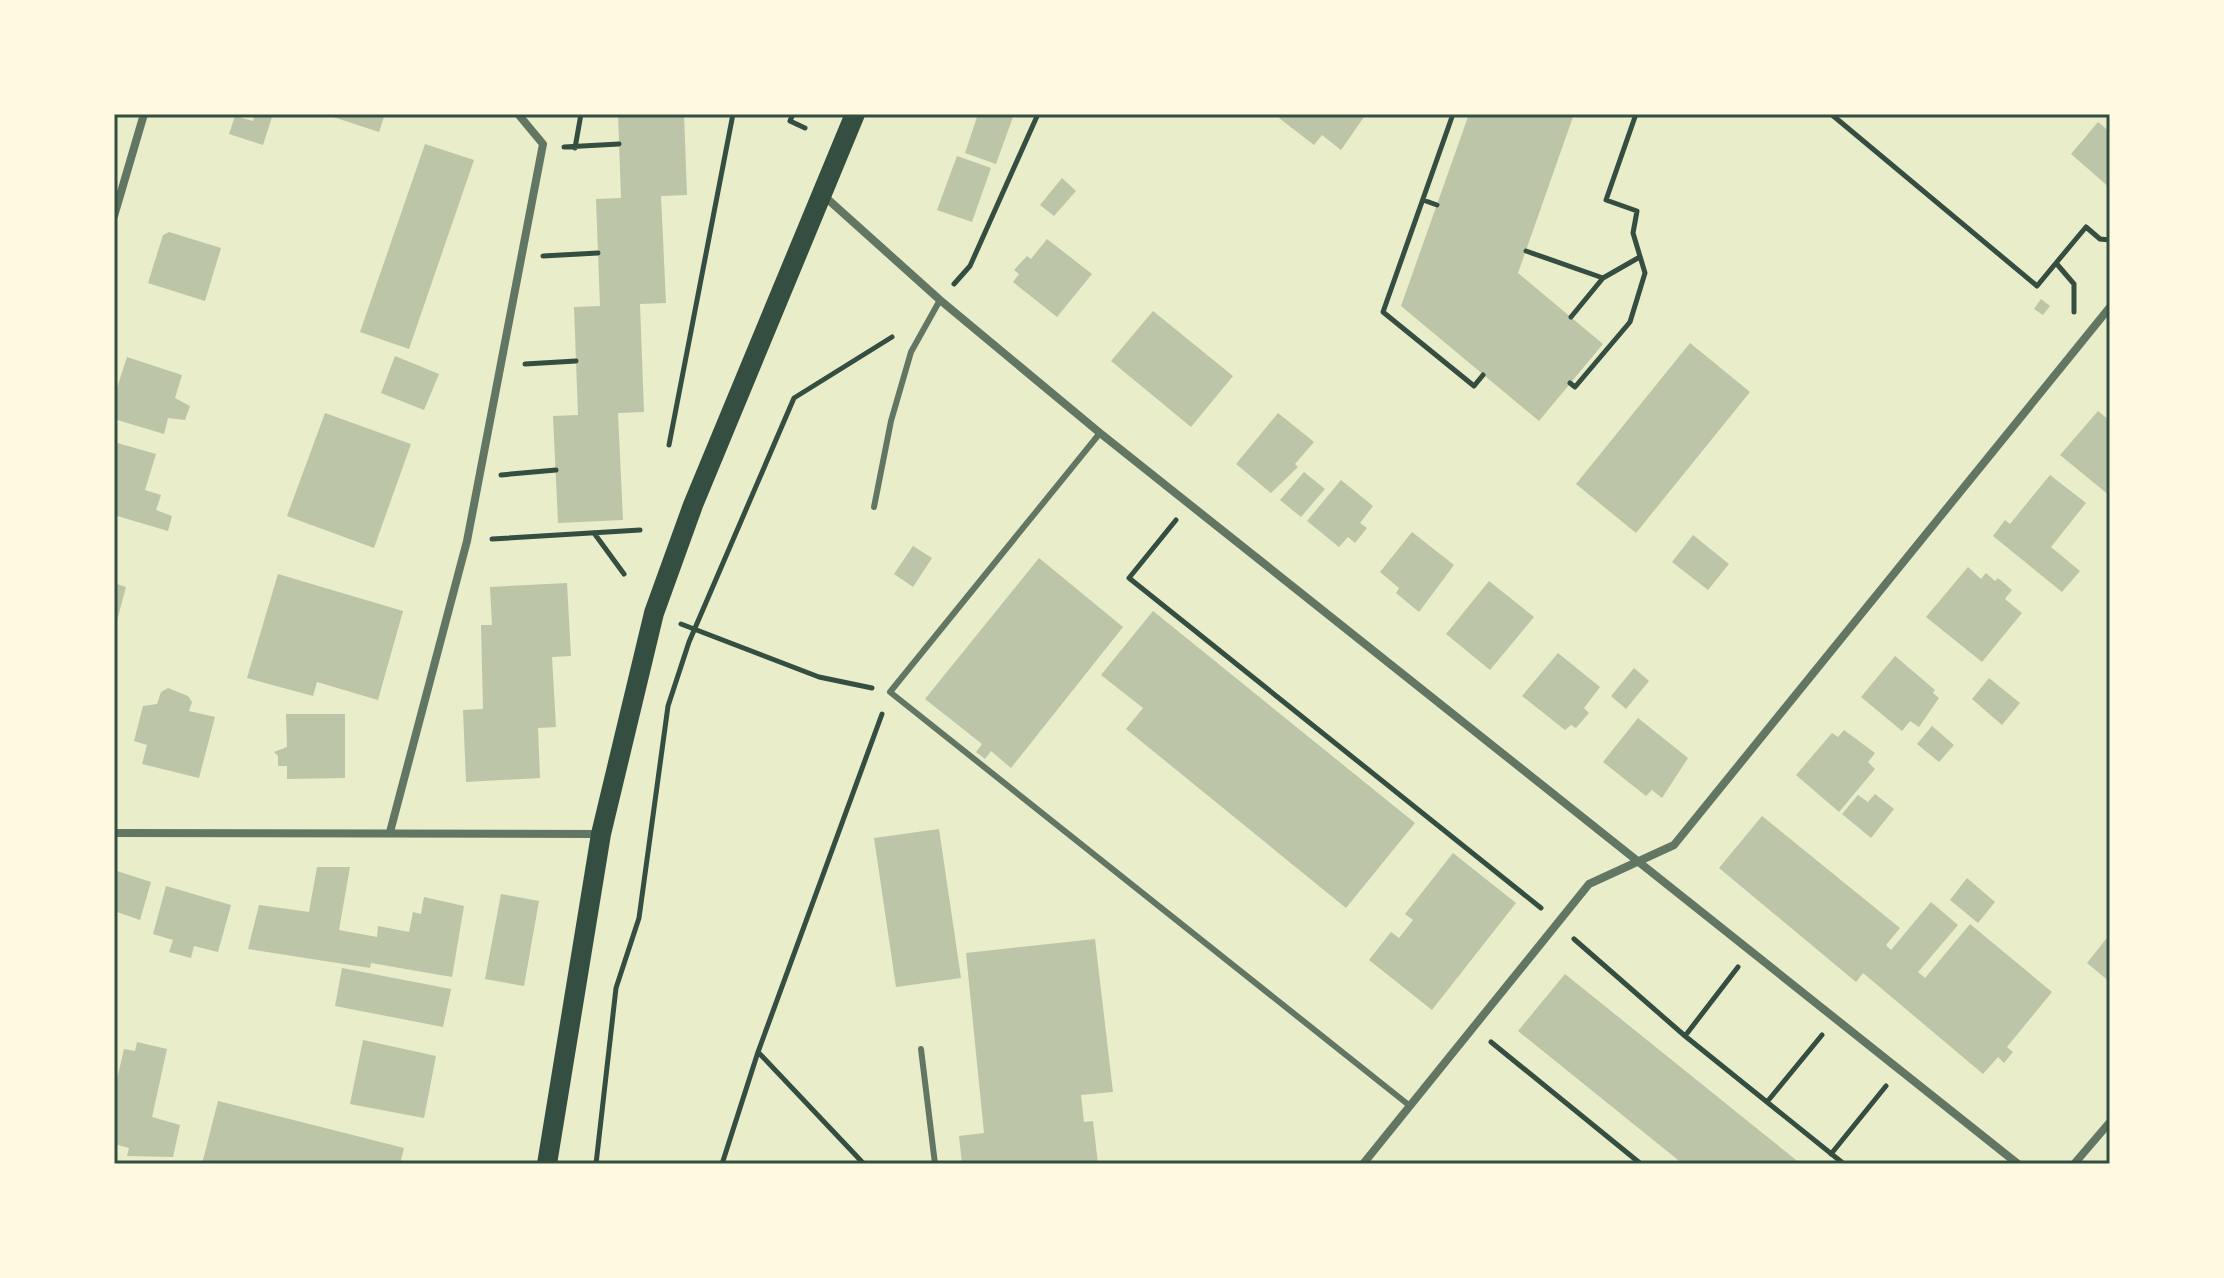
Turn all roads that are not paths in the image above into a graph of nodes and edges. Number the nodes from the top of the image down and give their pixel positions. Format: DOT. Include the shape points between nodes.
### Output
graph roads {
  1 [pos="144,114"];
  2 [pos="518,114"];
  3 [pos="855,114"];
  4 [pos="819,192"];
  5 [pos="114,216"];
  6 [pos="940,300"];
  7 [pos="2110,307"];
  8 [pos="1100,433"];
  9 [pos="874,507"];
  10 [pos="390,832"];
  11 [pos="114,833"];
  12 [pos="601,834"];
  13 [pos="1638,862"];
  14 [pos="921,1049"];
  15 [pos="1410,1106"];
  16 [pos="2110,1122"];
  17 [pos="547,1164"];
  18 [pos="935,1164"];
  19 [pos="1363,1164"];
  20 [pos="2018,1164"];
  21 [pos="2074,1164"];
  1 -- 5 [label="street"];
  2 -- 10 [label="street" via="543,144 467,541"];
  3 -- 4 [label="main road"];
  4 -- 6 [label="street"];
  4 -- 12 [label="main road" via="654,613"];
  6 -- 8 [label="street"];
  6 -- 9 [label="lane" via="911,352"];
  7 -- 13 [label="street" via="1674,845"];
  8 -- 13 [label="street"];
  8 -- 15 [label="lane" via="890,692"];
  10 -- 11 [label="street"];
  10 -- 12 [label="street"];
  12 -- 17 [label="main road"];
  13 -- 15 [label="street" via="1589,884"];
  13 -- 20 [label="street"];
  14 -- 18 [label="lane"];
  15 -- 19 [label="street"];
  16 -- 21 [label="street"];
}
